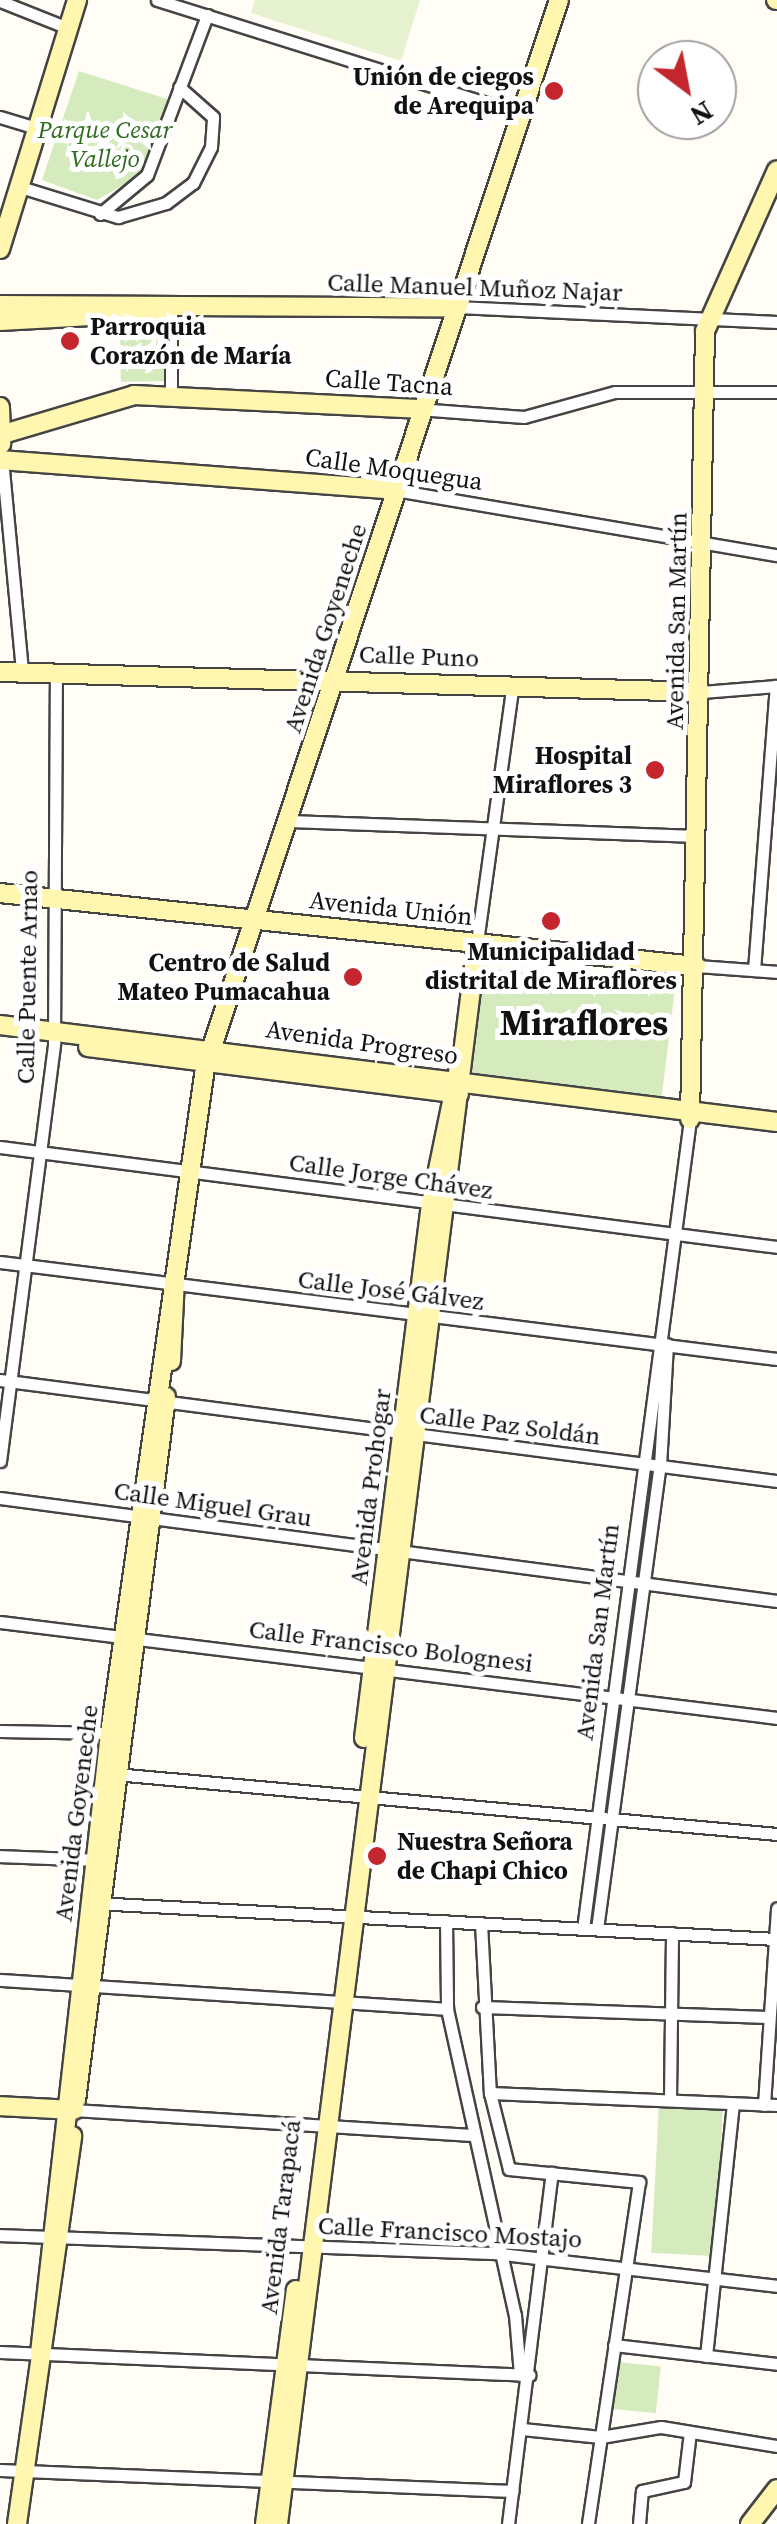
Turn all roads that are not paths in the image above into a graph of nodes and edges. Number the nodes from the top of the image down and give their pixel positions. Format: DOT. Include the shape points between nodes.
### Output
graph roads {
  1 [pos="77,0"];
  2 [pos="157,0"];
  3 [pos="559,0"];
  4 [pos="0,1"];
  5 [pos="207,15"];
  6 [pos="68,28"];
  7 [pos="178,87"];
  8 [pos="521,114"];
  9 [pos="0,116"];
  10 [pos="36,128"];
  11 [pos="777,170"];
  12 [pos="18,186"];
  13 [pos="100,214"];
  14 [pos="0,249"];
  15 [pos="171,304"];
  16 [pos="0,306"];
  17 [pos="457,307"];
  18 [pos="708,318"];
  19 [pos="0,321"];
  20 [pos="116,321"];
  21 [pos="777,322"];
  22 [pos="171,323"];
  23 [pos="704,389"];
  24 [pos="777,392"];
  25 [pos="171,395"];
  26 [pos="0,408"];
  27 [pos="418,409"];
  28 [pos="0,435"];
  29 [pos="1,460"];
  30 [pos="396,490"];
  31 [pos="703,545"];
  32 [pos="777,555"];
  33 [pos="22,671"];
  34 [pos="56,671"];
  35 [pos="0,672"];
  36 [pos="336,678"];
  37 [pos="513,684"];
  38 [pos="776,686"];
  39 [pos="700,692"];
  40 [pos="288,822"];
  41 [pos="494,830"];
  42 [pos="698,836"];
  43 [pos="762,856"];
  44 [pos="777,860"];
  45 [pos="0,893"];
  46 [pos="54,898"];
  47 [pos="256,918"];
  48 [pos="477,942"];
  49 [pos="696,966"];
  50 [pos="754,970"];
  51 [pos="777,972"];
  52 [pos="0,1025"];
  53 [pos="0,1036"];
  54 [pos="54,1037"];
  55 [pos="209,1053"];
  56 [pos="456,1083"];
  57 [pos="690,1115"];
  58 [pos="777,1122"];
  59 [pos="777,1131"];
  60 [pos="0,1147"];
  61 [pos="44,1152"];
  62 [pos="192,1172"];
  63 [pos="438,1205"];
  64 [pos="680,1234"];
  65 [pos="777,1247"];
  66 [pos="0,1262"];
  67 [pos="29,1266"];
  68 [pos="175,1284"];
  69 [pos="422,1316"];
  70 [pos="666,1344"];
  71 [pos="777,1359"];
  72 [pos="7,1381"];
  73 [pos="160,1403"];
  74 [pos="409,1435"];
  75 [pos="0,1461"];
  76 [pos="644,1464"];
  77 [pos="660,1466"];
  78 [pos="777,1481"];
  79 [pos="0,1498"];
  80 [pos="146,1517"];
  81 [pos="393,1551"];
  82 [pos="629,1582"];
  83 [pos="644,1584"];
  84 [pos="777,1601"];
  85 [pos="0,1622"];
  86 [pos="130,1636"];
  87 [pos="380,1669"];
  88 [pos="614,1695"];
  89 [pos="628,1697"];
  90 [pos="777,1718"];
  91 [pos="0,1731"];
  92 [pos="110,1733"];
  93 [pos="112,1774"];
  94 [pos="362,1800"];
  95 [pos="598,1819"];
  96 [pos="612,1820"];
  97 [pos="777,1834"];
  98 [pos="0,1856"];
  99 [pos="101,1860"];
  100 [pos="97,1904"];
  101 [pos="777,1908"];
  102 [pos="344,1916"];
  103 [pos="446,1922"];
  104 [pos="481,1923"];
  105 [pos="590,1929"];
  106 [pos="672,1933"];
  107 [pos="775,1938"];
  108 [pos="0,1980"];
  109 [pos="86,1986"];
  110 [pos="336,2002"];
  111 [pos="482,2006"];
  112 [pos="447,2009"];
  113 [pos="670,2017"];
  114 [pos="769,2017"];
  115 [pos="490,2093"];
  116 [pos="670,2099"];
  117 [pos="732,2103"];
  118 [pos="771,2105"];
  119 [pos="0,2106"];
  120 [pos="69,2110"];
  121 [pos="321,2126"];
  122 [pos="470,2135"];
  123 [pos="552,2174"];
  124 [pos="0,2235"];
  125 [pos="55,2237"];
  126 [pos="307,2246"];
  127 [pos="502,2254"];
  128 [pos="545,2258"];
  129 [pos="626,2268"];
  130 [pos="712,2278"];
  131 [pos="777,2286"];
  132 [pos="614,2345"];
  133 [pos="0,2352"];
  134 [pos="40,2354"];
  135 [pos="706,2356"];
  136 [pos="777,2364"];
  137 [pos="293,2365"];
  138 [pos="525,2375"];
  139 [pos="522,2429"];
  140 [pos="690,2432"];
  141 [pos="601,2437"];
  142 [pos="777,2446"];
  143 [pos="0,2470"];
  144 [pos="24,2471"];
  145 [pos="277,2481"];
  146 [pos="777,2489"];
  147 [pos="513,2491"];
  148 [pos="17,2524"];
  149 [pos="265,2524"];
  150 [pos="278,2524"];
  151 [pos="508,2524"];
  152 [pos="588,2524"];
  153 [pos="639,2524"];
  154 [pos="750,2524"];
  1 -- 6 [label="street"];
  2 -- 5 [label="street"];
  3 -- 8 [label="street, Avenida Goyeneche"];
  4 -- 6 [label="street"];
  5 -- 7 [label="street"];
  5 -- 8 [label="street"];
  6 -- 10 [label="street"];
  7 -- 13 [label="street" via="147,175"];
  7 -- 13 [label="street" via="213,117 202,169 150,210"];
  8 -- 17 [label="street, Avenida Goyeneche"];
  9 -- 10 [label="street"];
  10 -- 12 [label="street"];
  11 -- 18 [label="street"];
  12 -- 13 [label="street"];
  12 -- 14 [label="street"];
  15 -- 16 [label="street, Calle Manuel Muñoz Najar"];
  15 -- 17 [label="street, Calle Manuel Muñoz Najar"];
  15 -- 20 [label="street"];
  15 -- 22 [label="street"];
  17 -- 18 [label="street, Calle Manuel Muñoz Najar"];
  17 -- 27 [label="street, Avenida Goyeneche"];
  18 -- 21 [label="street, Calle Manuel Muñoz Najar"];
  18 -- 23 [label="street, Avenida San Martín"];
  19 -- 20 [label="street"];
  20 -- 22 [label="street"];
  22 -- 25 [label="street"];
  23 -- 24 [label="street, Calle Tacna"];
  23 -- 27 [label="street, Calle Tacna" via="615,392 524,416"];
  23 -- 31 [label="street, Avenida San Martín"];
  25 -- 27 [label="street, Calle Tacna"];
  25 -- 28 [label="street, Calle Tacna" via="64,410"];
  26 -- 28 [label="street"];
  27 -- 30 [label="street, Avenida Goyeneche"];
  28 -- 29 [label="street"];
  29 -- 30 [label="street, Calle Moquegua"];
  29 -- 33 [label="street"];
  30 -- 31 [label="street, Calle Moquegua"];
  30 -- 36 [label="street, Avenida Goyeneche"];
  31 -- 32 [label="street, Calle Moquegua"];
  31 -- 39 [label="street, Avenida San Martín"];
  33 -- 34 [label="street, Calle Puno"];
  33 -- 35 [label="street, Calle Puno"];
  34 -- 36 [label="street, Calle Puno"];
  34 -- 46 [label="street, Calle Puente Arnao"];
  36 -- 37 [label="street, Calle Puno"];
  36 -- 40 [label="street, Avenida Goyeneche"];
  37 -- 39 [label="street, Calle Puno"];
  37 -- 41 [label="street, Avenida Prohogar"];
  38 -- 39 [label="street, Calle Puno"];
  38 -- 43 [label="street"];
  39 -- 42 [label="street, Avenida San Martín"];
  40 -- 41 [label="street"];
  40 -- 47 [label="street, Avenida Goyeneche"];
  41 -- 42 [label="street"];
  41 -- 48 [label="street, Avenida Prohogar"];
  42 -- 49 [label="street, Avenida San Martín"];
  43 -- 44 [label="street"];
  43 -- 50 [label="street"];
  45 -- 46 [label="street, Avenida Unión"];
  46 -- 47 [label="street, Avenida Unión"];
  46 -- 54 [label="street, Calle Puente Arnao"];
  47 -- 48 [label="street, Avenida Unión"];
  47 -- 55 [label="street, Avenida Goyeneche"];
  48 -- 49 [label="street, Avenida Unión"];
  48 -- 56 [label="street, Avenida Prohogar"];
  49 -- 50 [label="street, Avenida Unión"];
  49 -- 57 [label="street, Avenida San Martín"];
  50 -- 51 [label="street, Avenida Unión"];
  52 -- 54 [label="street, Avenida Progreso"];
  53 -- 54 [label="street, Avenida Progreso"];
  54 -- 55 [label="street, Avenida Progreso"];
  54 -- 61 [label="street, Calle Puente Arnao"];
  55 -- 56 [label="street, Avenida Progreso"];
  55 -- 62 [label="street, Avenida Goyeneche"];
  56 -- 57 [label="street, Avenida Progreso"];
  56 -- 63 [label="street, Avenida Prohogar"];
  57 -- 58 [label="street, Avenida Progreso"];
  57 -- 59 [label="street, Avenida Progreso"];
  57 -- 64 [label="street, Avenida San Martín"];
  60 -- 61 [label="street, Calle Jorge Chávez"];
  61 -- 62 [label="street, Calle Jorge Chávez"];
  61 -- 67 [label="street, Calle Puente Arnao"];
  62 -- 63 [label="street, Calle Jorge Chávez"];
  62 -- 68 [label="street, Avenida Goyeneche"];
  63 -- 64 [label="street, Calle Jorge Chávez"];
  63 -- 69 [label="street, Avenida Prohogar"];
  64 -- 65 [label="street, Calle Jorge Chávez"];
  64 -- 70 [label="street, Avenida San Martín"];
  66 -- 67 [label="street, Calle José Gálvez"];
  67 -- 68 [label="street, Calle José Gálvez"];
  67 -- 72 [label="street, Calle Puente Arnao"];
  68 -- 69 [label="street, Calle José Gálvez"];
  68 -- 73 [label="street, Avenida Goyeneche"];
  69 -- 70 [label="street, Calle José Gálvez"];
  69 -- 74 [label="street, Avenida Prohogar"];
  70 -- 71 [label="street, Calle José Gálvez"];
  70 -- 76 [label="street, Avenida San Martín"];
  70 -- 77 [label="street, Avenida San Martín"];
  72 -- 73 [label="street, Calle Paz Soldán"];
  72 -- 75 [label="street, Calle Puente Arnao"];
  73 -- 74 [label="street, Calle Paz Soldán"];
  73 -- 80 [label="street, Avenida Goyeneche"];
  74 -- 76 [label="street, Calle Paz Soldán"];
  74 -- 81 [label="street, Avenida Prohogar"];
  76 -- 77 [label="street, Calle Paz Soldán"];
  76 -- 82 [label="street, Avenida San Martín"];
  77 -- 78 [label="street, Calle Paz Soldán"];
  77 -- 83 [label="street, Avenida San Martín"];
  79 -- 80 [label="street, Calle Miguel Grau"];
  80 -- 81 [label="street, Calle Miguel Grau"];
  80 -- 86 [label="street, Avenida Goyeneche"];
  81 -- 82 [label="street, Calle Miguel Grau"];
  81 -- 87 [label="street, Avenida Prohogar"];
  82 -- 83 [label="street, Calle Miguel Grau"];
  82 -- 88 [label="street, Avenida San Martín"];
  83 -- 84 [label="street, Calle Miguel Grau"];
  83 -- 89 [label="street, Avenida San Martín"];
  85 -- 86 [label="street, Calle Francisco Bolognesi"];
  86 -- 87 [label="street, Calle Francisco Bolognesi"];
  86 -- 92 [label="street, Avenida Goyeneche"];
  86 -- 93 [label="street, Avenida Goyeneche"];
  87 -- 88 [label="street, Calle Francisco Bolognesi"];
  87 -- 94 [label="street, Avenida Prohogar"];
  88 -- 89 [label="street, Calle Francisco Bolognesi"];
  88 -- 95 [label="street, Avenida San Martín"];
  89 -- 90 [label="street, Calle Francisco Bolognesi"];
  89 -- 96 [label="street, Avenida San Martín"];
  91 -- 92 [label="street"];
  92 -- 93 [label="street, Avenida Goyeneche"];
  93 -- 94 [label="street"];
  93 -- 99 [label="street, Avenida Goyeneche"];
  94 -- 95 [label="street"];
  94 -- 102 [label="street, Avenida Prohogar"];
  95 -- 96 [label="street"];
  95 -- 105 [label="street, Avenida San Martín"];
  96 -- 97 [label="street"];
  96 -- 105 [label="street, Avenida San Martín"];
  98 -- 99 [label="street"];
  99 -- 100 [label="street, Avenida Goyeneche"];
  100 -- 102 [label="street"];
  100 -- 109 [label="street, Avenida Goyeneche"];
  101 -- 107 [label="street"];
  102 -- 103 [label="street"];
  102 -- 110 [label="street, Avenida Tarapacá"];
  103 -- 104 [label="street"];
  103 -- 112 [label="street"];
  104 -- 105 [label="street"];
  104 -- 111 [label="street"];
  105 -- 106 [label="street"];
  106 -- 107 [label="street"];
  106 -- 113 [label="street"];
  107 -- 114 [label="street"];
  108 -- 109 [label="street"];
  109 -- 110 [label="street"];
  109 -- 120 [label="street, Avenida Goyeneche"];
  110 -- 112 [label="street"];
  110 -- 121 [label="street, Avenida Tarapacá"];
  111 -- 113 [label="street"];
  111 -- 115 [label="street"];
  112 -- 122 [label="street"];
  113 -- 114 [label="street"];
  113 -- 116 [label="street"];
  114 -- 118 [label="street"];
  115 -- 116 [label="street"];
  115 -- 123 [label="street" via="509,2169"];
  116 -- 117 [label="street"];
  117 -- 118 [label="street"];
  117 -- 130 [label="street"];
  119 -- 120 [label="street"];
  120 -- 121 [label="street"];
  120 -- 125 [label="street, Avenida Goyeneche"];
  121 -- 122 [label="street"];
  121 -- 126 [label="street, Avenida Tarapacá"];
  122 -- 127 [label="street"];
  123 -- 128 [label="street"];
  123 -- 129 [label="street" via="639,2182"];
  124 -- 125 [label="street, Calle Francisco Mostajo"];
  125 -- 126 [label="street, Calle Francisco Mostajo"];
  125 -- 134 [label="street, Avenida Goyeneche"];
  126 -- 127 [label="street, Calle Francisco Mostajo"];
  126 -- 137 [label="street, Avenida Tarapacá"];
  127 -- 128 [label="street, Calle Francisco Mostajo"];
  127 -- 138 [label="street"];
  128 -- 129 [label="street, Calle Francisco Mostajo"];
  128 -- 138 [label="street"];
  129 -- 130 [label="street, Calle Francisco Mostajo"];
  129 -- 132 [label="street"];
  130 -- 131 [label="street, Calle Francisco Mostajo"];
  130 -- 135 [label="street"];
  132 -- 135 [label="street"];
  132 -- 141 [label="street"];
  133 -- 134 [label="street"];
  134 -- 137 [label="street"];
  134 -- 144 [label="street, Avenida Goyeneche"];
  135 -- 136 [label="street"];
  137 -- 138 [label="street"];
  137 -- 145 [label="street, Avenida Tarapacá"];
  138 -- 139 [label="street"];
  139 -- 141 [label="street"];
  139 -- 147 [label="street"];
  140 -- 141 [label="street"];
  140 -- 142 [label="street"];
  140 -- 153 [label="street" via="684,2482 642,2492"];
  141 -- 152 [label="street"];
  143 -- 144 [label="street"];
  144 -- 145 [label="street"];
  144 -- 148 [label="street, Avenida Goyeneche"];
  145 -- 147 [label="street"];
  145 -- 149 [label="street, Avenida Tarapacá"];
  145 -- 150 [label="street, Avenida Tarapacá"];
  146 -- 154 [label="street"];
  147 -- 151 [label="street"];
}
